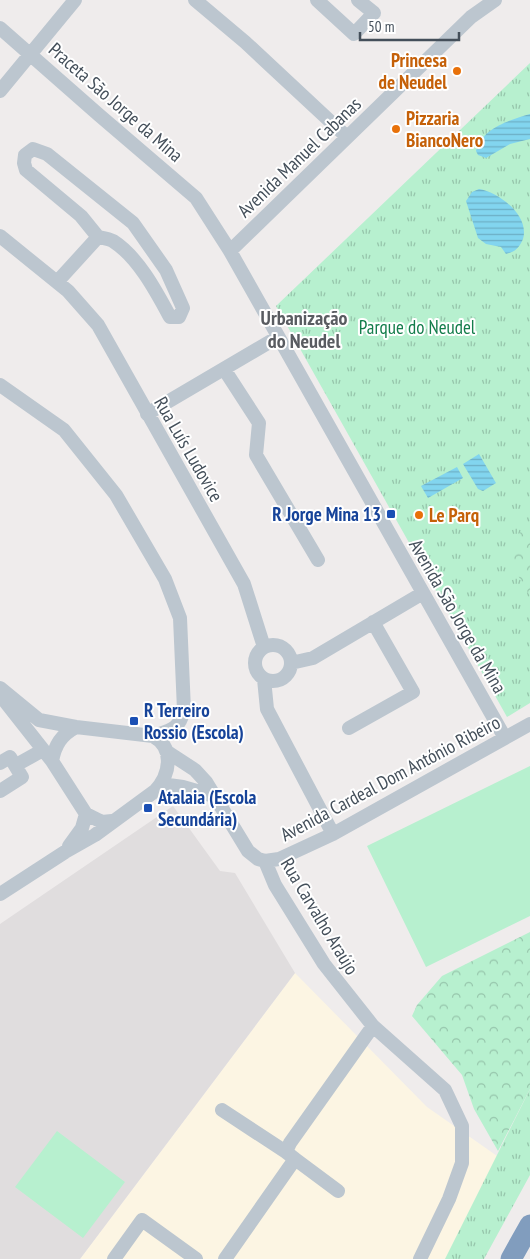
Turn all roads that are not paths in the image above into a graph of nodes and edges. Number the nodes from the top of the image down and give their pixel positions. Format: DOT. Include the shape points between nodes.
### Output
graph roads {
  1 [pos="75,0"];
  2 [pos="195,0"];
  3 [pos="317,0"];
  4 [pos="358,0"];
  5 [pos="495,0"];
  6 [pos="484,3"];
  7 [pos="0,28"];
  8 [pos="31,54"];
  9 [pos="0,91"];
  10 [pos="348,137"];
  11 [pos="176,180"];
  12 [pos="0,236"];
  13 [pos="98,237"];
  14 [pos="230,251"];
  15 [pos="57,282"];
  16 [pos="278,337"];
  17 [pos="224,369"];
  18 [pos="0,385"];
  19 [pos="147,414"];
  20 [pos="318,560"];
  21 [pos="423,593"];
  22 [pos="373,622"];
  23 [pos="264,647"];
  24 [pos="291,662"];
  25 [pos="264,678"];
  26 [pos="0,688"];
  27 [pos="0,694"];
  28 [pos="530,724"];
  29 [pos="76,728"];
  30 [pos="349,728"];
  31 [pos="153,736"];
  32 [pos="505,738"];
  33 [pos="42,750"];
  34 [pos="166,751"];
  35 [pos="52,761"];
  36 [pos="0,763"];
  37 [pos="16,765"];
  38 [pos="161,784"];
  39 [pos="0,791"];
  40 [pos="214,796"];
  41 [pos="86,814"];
  42 [pos="112,821"];
  43 [pos="333,834"];
  44 [pos="65,852"];
  45 [pos="265,861"];
  46 [pos="0,894"];
  47 [pos="373,1026"];
  48 [pos="222,1110"];
  49 [pos="291,1156"];
  50 [pos="338,1191"];
  51 [pos="530,1225"];
  52 [pos="114,1259"];
  53 [pos="196,1259"];
  54 [pos="225,1259"];
  55 [pos="420,1259"];
  56 [pos="511,1259"];
  1 -- 8 [label="street"];
  2 -- 10 [label="street"];
  3 -- 4 [label="street" via="354,34 374,13"];
  5 -- 6 [label="street, Avenida Manuel Cabanas"];
  6 -- 10 [label="street, Avenida Manuel Cabanas"];
  7 -- 8 [label="street, Praceta São Jorge da Mina"];
  8 -- 9 [label="street"];
  8 -- 11 [label="street, Praceta São Jorge da Mina"];
  10 -- 14 [label="street, Avenida Manuel Cabanas"];
  11 -- 14 [label="street, Avenida São Jorge da Mina" via="196,198"];
  12 -- 15 [label="street, Rua Luís Ludovice"];
  13 -- 13 [label="street" via="111,240 130,254 170,317 179,317 183,308 166,270 133,223 47,154 33,149 25,155 26,170 81,216"];
  13 -- 15 [label="street"];
  14 -- 16 [label="street, Avenida São Jorge da Mina"];
  15 -- 19 [label="street, Rua Luís Ludovice" via="98,326"];
  16 -- 17 [label="street"];
  16 -- 21 [label="street, Avenida São Jorge da Mina"];
  17 -- 19 [label="street"];
  17 -- 20 [label="street" via="259,423 256,455"];
  18 -- 31 [label="street" via="64,430 116,496 166,579 180,618 184,710 176,728"];
  19 -- 23 [label="street, Rua Luís Ludovice" via="244,584"];
  21 -- 22 [label="street"];
  21 -- 32 [label="street, Avenida São Jorge da Mina"];
  22 -- 24 [label="street" via="312,658"];
  22 -- 30 [label="street" via="413,692"];
  23 -- 24 [label="street" via="282,647"];
  23 -- 25 [label="street" via="255,660 257,671"];
  24 -- 25 [label="street" via="290,669 282,678 270,681"];
  25 -- 43 [label="street" via="267,709"];
  26 -- 29 [label="street" via="39,720"];
  27 -- 33 [label="street"];
  28 -- 32 [label="street, Avenida Cardeal Dom António Ribeiro"];
  29 -- 31 [label="street"];
  29 -- 35 [label="street" via="60,740"];
  31 -- 34 [label="street" via="160,740"];
  32 -- 43 [label="street, Avenida Cardeal Dom António Ribeiro"];
  33 -- 35 [label="street"];
  33 -- 37 [label="street"];
  34 -- 38 [label="street" via="166,773"];
  34 -- 40 [label="street, Rua Carvalho Araújo" via="194,770"];
  35 -- 41 [label="street"];
  36 -- 37 [label="street" via="10,757"];
  37 -- 39 [label="street" via="22,777"];
  38 -- 40 [label="street"];
  38 -- 42 [label="street"];
  40 -- 45 [label="street, Rua Carvalho Araújo" via="248,851"];
  41 -- 42 [label="street" via="102,822"];
  41 -- 44 [label="street" via="82,828"];
  42 -- 44 [label="street"];
  43 -- 45 [label="street, Avenida Cardeal Dom António Ribeiro" via="279,859"];
  44 -- 46 [label="street"];
  45 -- 47 [label="street, Rua Carvalho Araújo" via="275,885 324,964"];
  47 -- 49 [label="street" via="302,1126"];
  47 -- 55 [label="street, Rua Carvalho Araújo" via="445,1090 462,1126 462,1163 449,1200"];
  48 -- 49 [label="street"];
  49 -- 50 [label="street"];
  49 -- 54 [label="street"];
  51 -- 56 [label="highway"];
  52 -- 53 [label="street" via="142,1220"];
}
